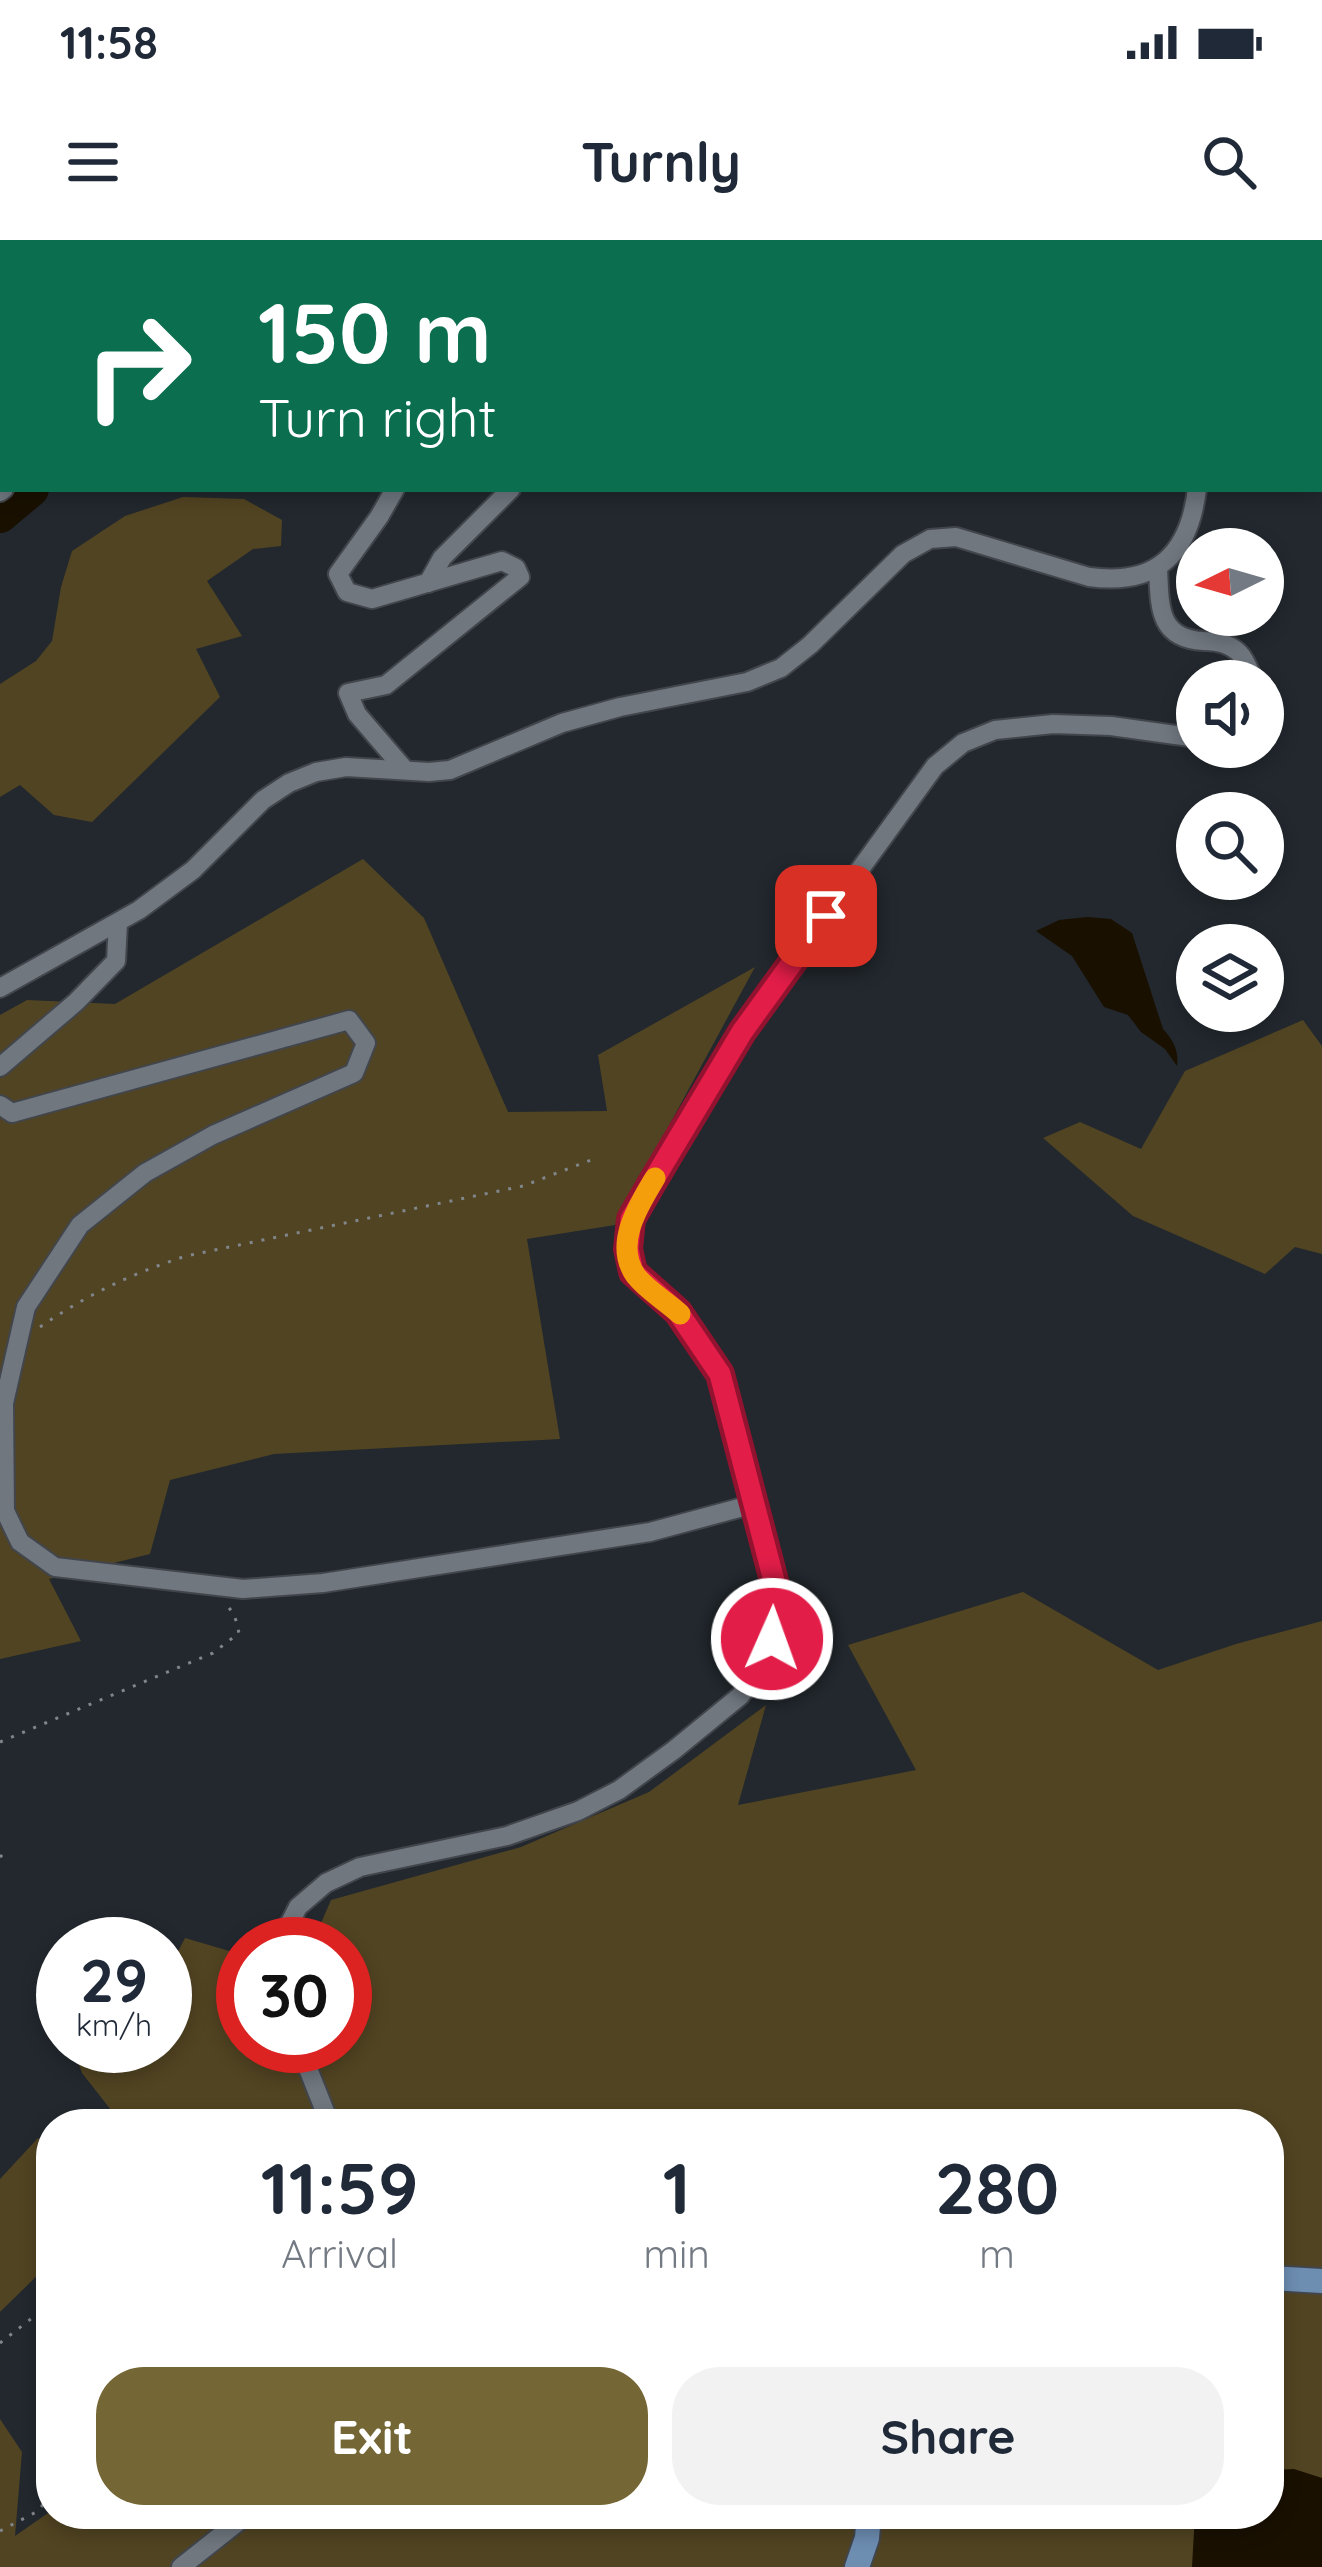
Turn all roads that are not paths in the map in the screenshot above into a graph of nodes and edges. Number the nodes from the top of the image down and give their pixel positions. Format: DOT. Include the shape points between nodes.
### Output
graph roads {
  1 [pos="392,492"];
  2 [pos="508,492"];
  3 [pos="1196,492"];
  4 [pos="1159,568"];
  5 [pos="428,583"];
  6 [pos="1243,660"];
  7 [pos="1176,735"];
  8 [pos="405,770"];
  9 [pos="118,923"];
  10 [pos="0,988"];
  11 [pos="0,1067"];
  12 [pos="0,1105"];
  13 [pos="754,1504"];
  14 [pos="293,1917"];
  15 [pos="310,2073"];
  16 [pos="324,2109"];
  17 [pos="1284,2279"];
  18 [pos="1322,2281"];
  19 [pos="229,2529"];
  20 [pos="868,2529"];
  21 [pos="181,2567"];
  22 [pos="856,2567"];
  1 -- 5 [label="street" via="338,574 347,592 372,599"];
  2 -- 5 [label="street"];
  3 -- 4 [label="street" via="1187,531"];
  4 -- 6 [label="street" via="1164,621 1174,633 1220,641"];
  4 -- 8 [label="street" via="1112,580 956,537 930,539 903,554 781,668 562,723 450,770"];
  5 -- 8 [label="street" via="502,561 520,578 386,685 348,693"];
  7 -- 13 [label="street" via="1111,725 995,730 935,766 742,1032 631,1219 633,1272 678,1312 720,1374"];
  8 -- 9 [label="street" via="346,767 289,783 193,870"];
  9 -- 10 [label="street"];
  9 -- 11 [label="street" via="116,961"];
  12 -- 13 [label="street" via="12,1113 349,1020 365,1043 354,1072 146,1173 80,1225 26,1307 4,1403 5,1511 20,1542 55,1567 243,1588 323,1583 650,1532"];
  13 -- 14 [label="street" via="778,1596 762,1667 740,1696 619,1790 578,1811 360,1867 326,1883"];
  15 -- 16 [label="street"];
  17 -- 18 [label="main road"];
  19 -- 21 [label="street"];
  20 -- 22 [label="main road"];
}
